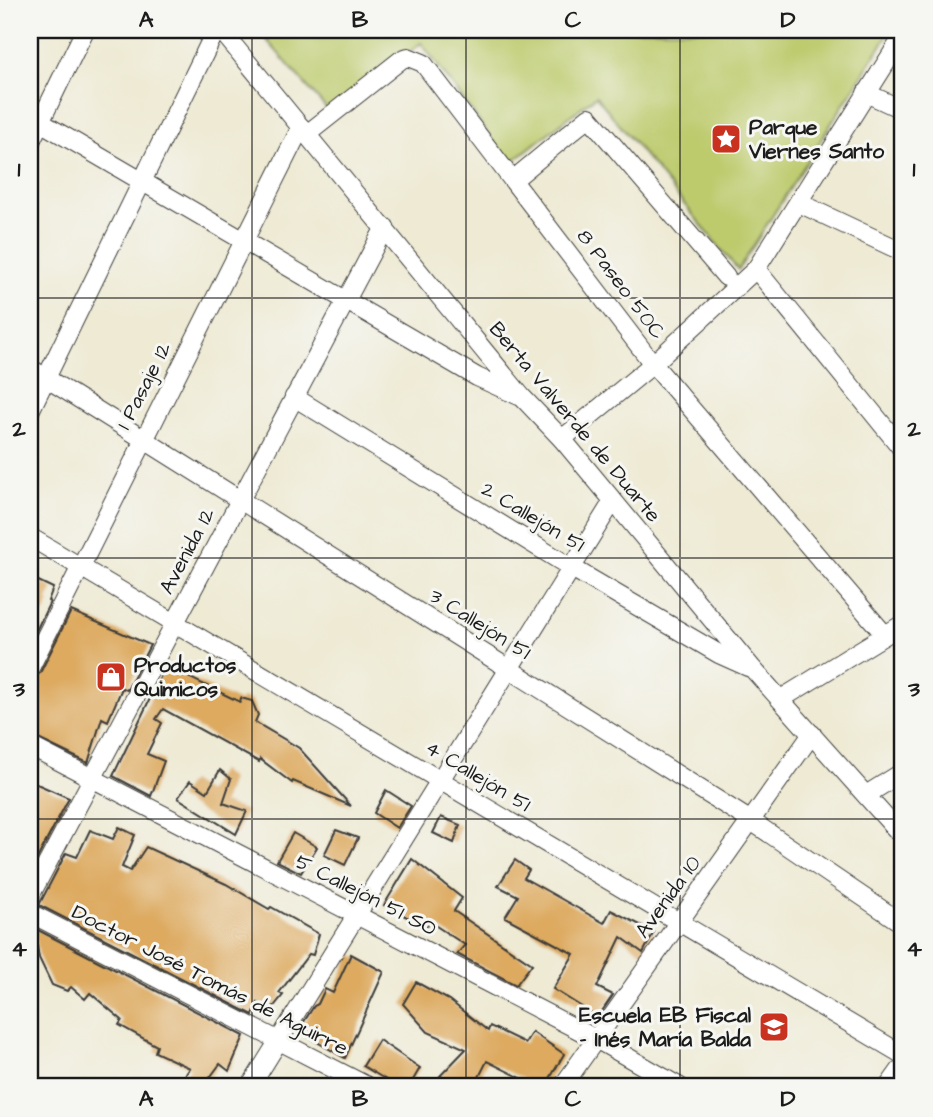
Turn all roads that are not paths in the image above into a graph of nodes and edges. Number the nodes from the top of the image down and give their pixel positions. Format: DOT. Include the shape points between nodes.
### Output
graph roads {
  1 [pos="85,30"];
  2 [pos="218,30"];
  3 [pos="903,36"];
  4 [pos="866,93"];
  5 [pos="903,110"];
  6 [pos="35,119"];
  7 [pos="304,130"];
  8 [pos="30,143"];
  9 [pos="513,180"];
  10 [pos="141,181"];
  11 [pos="799,203"];
  12 [pos="385,227"];
  13 [pos="243,241"];
  14 [pos="903,251"];
  15 [pos="756,270"];
  16 [pos="726,277"];
  17 [pos="345,300"];
  18 [pos="653,364"];
  19 [pos="30,368"];
  20 [pos="45,378"];
  21 [pos="295,397"];
  22 [pos="522,397"];
  23 [pos="30,411"];
  24 [pos="562,439"];
  25 [pos="143,440"];
  26 [pos="903,450"];
  27 [pos="240,500"];
  28 [pos="613,501"];
  29 [pos="30,537"];
  30 [pos="80,567"];
  31 [pos="572,568"];
  32 [pos="174,623"];
  33 [pos="903,624"];
  34 [pos="884,635"];
  35 [pos="30,668"];
  36 [pos="751,668"];
  37 [pos="509,669"];
  38 [pos="781,699"];
  39 [pos="812,734"];
  40 [pos="30,746"];
  41 [pos="903,772"];
  42 [pos="92,778"];
  43 [pos="440,780"];
  44 [pos="866,795"];
  45 [pos="751,821"];
  46 [pos="903,837"];
  47 [pos="30,896"];
  48 [pos="30,913"];
  49 [pos="356,916"];
  50 [pos="678,921"];
  51 [pos="903,924"];
  52 [pos="596,1039"];
  53 [pos="279,1041"];
  54 [pos="903,1055"];
  55 [pos="903,1066"];
  56 [pos="250,1087"];
  57 [pos="369,1087"];
  58 [pos="562,1087"];
  59 [pos="680,1087"];
  60 [pos="888,1087"];
  1 -- 6 [label="street"];
  2 -- 7 [label="street, Berta Valverde de Duarte"];
  2 -- 10 [label="street"];
  3 -- 4 [label="street"];
  4 -- 5 [label="street"];
  4 -- 11 [label="street"];
  6 -- 8 [label="street"];
  6 -- 10 [label="street"];
  7 -- 9 [label="street, 8 Paseo 50C" via="408,57 423,63"];
  7 -- 12 [label="street, Berta Valverde de Duarte"];
  7 -- 13 [label="street, 1 Pasaje 12"];
  9 -- 16 [label="street" via="589,117"];
  9 -- 18 [label="street, 8 Paseo 50C"];
  10 -- 13 [label="street"];
  10 -- 20 [label="street"];
  11 -- 14 [label="street"];
  11 -- 15 [label="street"];
  12 -- 17 [label="street, Avenida 12"];
  12 -- 22 [label="street, Berta Valverde de Duarte"];
  13 -- 17 [label="street"];
  13 -- 25 [label="street, 1 Pasaje 12"];
  15 -- 18 [label="street"];
  15 -- 26 [label="street"];
  17 -- 21 [label="street, Avenida 12"];
  17 -- 22 [label="street" via="477,377"];
  18 -- 24 [label="street"];
  18 -- 34 [label="street, 8 Paseo 50C"];
  19 -- 20 [label="street, 3 Callejón 51"];
  20 -- 23 [label="street"];
  20 -- 25 [label="street, 3 Callejón 51"];
  21 -- 27 [label="street, Avenida 12"];
  21 -- 31 [label="street, 2 Callejón 51"];
  22 -- 24 [label="street, Berta Valverde de Duarte"];
  24 -- 28 [label="street, Berta Valverde de Duarte"];
  25 -- 27 [label="street, 3 Callejón 51"];
  25 -- 30 [label="street, 1 Pasaje 12"];
  27 -- 32 [label="street, Avenida 12"];
  27 -- 37 [label="street, 3 Callejón 51"];
  28 -- 31 [label="street"];
  28 -- 36 [label="street, Berta Valverde de Duarte"];
  29 -- 30 [label="street, 4 Callejón 51"];
  30 -- 32 [label="street, 4 Callejón 51"];
  30 -- 35 [label="street, 1 Pasaje 12"];
  31 -- 36 [label="street, 2 Callejón 51"];
  31 -- 37 [label="street"];
  32 -- 42 [label="street, Avenida 12"];
  32 -- 43 [label="street, 4 Callejón 51"];
  33 -- 34 [label="street"];
  34 -- 38 [label="street"];
  36 -- 38 [label="street, Berta Valverde de Duarte"];
  37 -- 43 [label="street"];
  37 -- 45 [label="street, 3 Callejón 51"];
  38 -- 39 [label="street, Berta Valverde de Duarte"];
  39 -- 44 [label="street, Berta Valverde de Duarte"];
  39 -- 45 [label="street, Avenida 10"];
  40 -- 42 [label="street, 5 Callejón 51 SO"];
  41 -- 44 [label="street"];
  42 -- 47 [label="street, Avenida 12"];
  42 -- 49 [label="street, 5 Callejón 51 SO"];
  43 -- 49 [label="street"];
  43 -- 50 [label="street, 4 Callejón 51"];
  44 -- 46 [label="street, Berta Valverde de Duarte"];
  45 -- 50 [label="street, Avenida 10"];
  45 -- 51 [label="street, 3 Callejón 51"];
  48 -- 53 [label="street, Doctor José Tomás de Aguirre"];
  49 -- 52 [label="street, 5 Callejón 51 SO"];
  49 -- 53 [label="street"];
  50 -- 52 [label="street, Avenida 10"];
  50 -- 54 [label="street, 4 Callejón 51"];
  52 -- 58 [label="street, Avenida 10"];
  52 -- 59 [label="street, 5 Callejón 51 SO"];
  53 -- 56 [label="street"];
  53 -- 57 [label="street, Doctor José Tomás de Aguirre"];
  55 -- 60 [label="street"];
}
